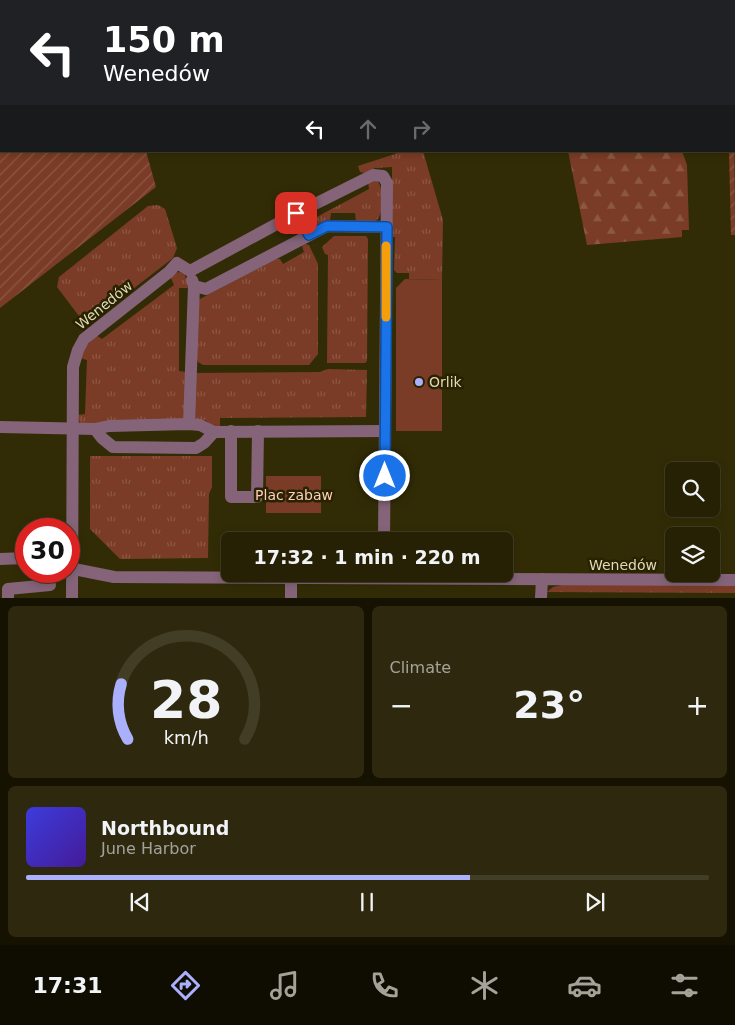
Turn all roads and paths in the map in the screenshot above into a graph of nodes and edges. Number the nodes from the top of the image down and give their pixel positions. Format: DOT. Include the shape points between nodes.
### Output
graph roads {
  1 [pos="296,213"];
  2 [pos="387,227"];
  3 [pos="309,235"];
  4 [pos="190,271"];
  5 [pos="194,286"];
  6 [pos="189,424"];
  7 [pos="0,427"];
  8 [pos="72,428"];
  9 [pos="95,429"];
  10 [pos="231,431"];
  11 [pos="258,431"];
  12 [pos="385,431"];
  13 [pos="214,432"];
  14 [pos="71,518"];
  15 [pos="384,532"];
  16 [pos="15,558"];
  17 [pos="0,559"];
  18 [pos="80,570"];
  19 [pos="221,578"];
  20 [pos="513,578"];
  21 [pos="542,579"];
  22 [pos="735,580"];
  23 [pos="291,582"];
  24 [pos="71,583"];
  25 [pos="50,585"];
  26 [pos="6,592"];
  27 [pos="72,598"];
  28 [pos="291,598"];
  29 [pos="541,598"];
  1 -- 2 [label="street" via="373,174 383,176 388,183"];
  1 -- 3 [label="street"];
  1 -- 4 [label="street"];
  2 -- 3 [label="street" via="327,226"];
  2 -- 12 [label="street"];
  3 -- 5 [label="street" via="206,289"];
  4 -- 5 [label="street"];
  4 -- 8 [label="street, Wenedów" via="177,263 84,339 73,367"];
  5 -- 6 [label="street"];
  6 -- 9 [label="street"];
  6 -- 13 [label="street"];
  7 -- 8 [label="street"];
  8 -- 9 [label="street"];
  8 -- 14 [label="street, Wenedów"];
  9 -- 13 [label="street" via="113,447 196,448"];
  10 -- 11 [label="street"];
  10 -- 11 [label="street" via="231,497 257,497"];
  10 -- 13 [label="street"];
  11 -- 12 [label="street"];
  12 -- 15 [label="street"];
  16 -- 17 [label="street"];
  18 -- 19 [label="street, Wenedów" via="114,577"];
  20 -- 21 [label="street, Wenedów"];
  21 -- 22 [label="street, Wenedów"];
  21 -- 29 [label="street"];
  23 -- 28 [label="street"];
  24 -- 27 [label="street, Wenedów"];
  25 -- 26 [label="street"];
}
